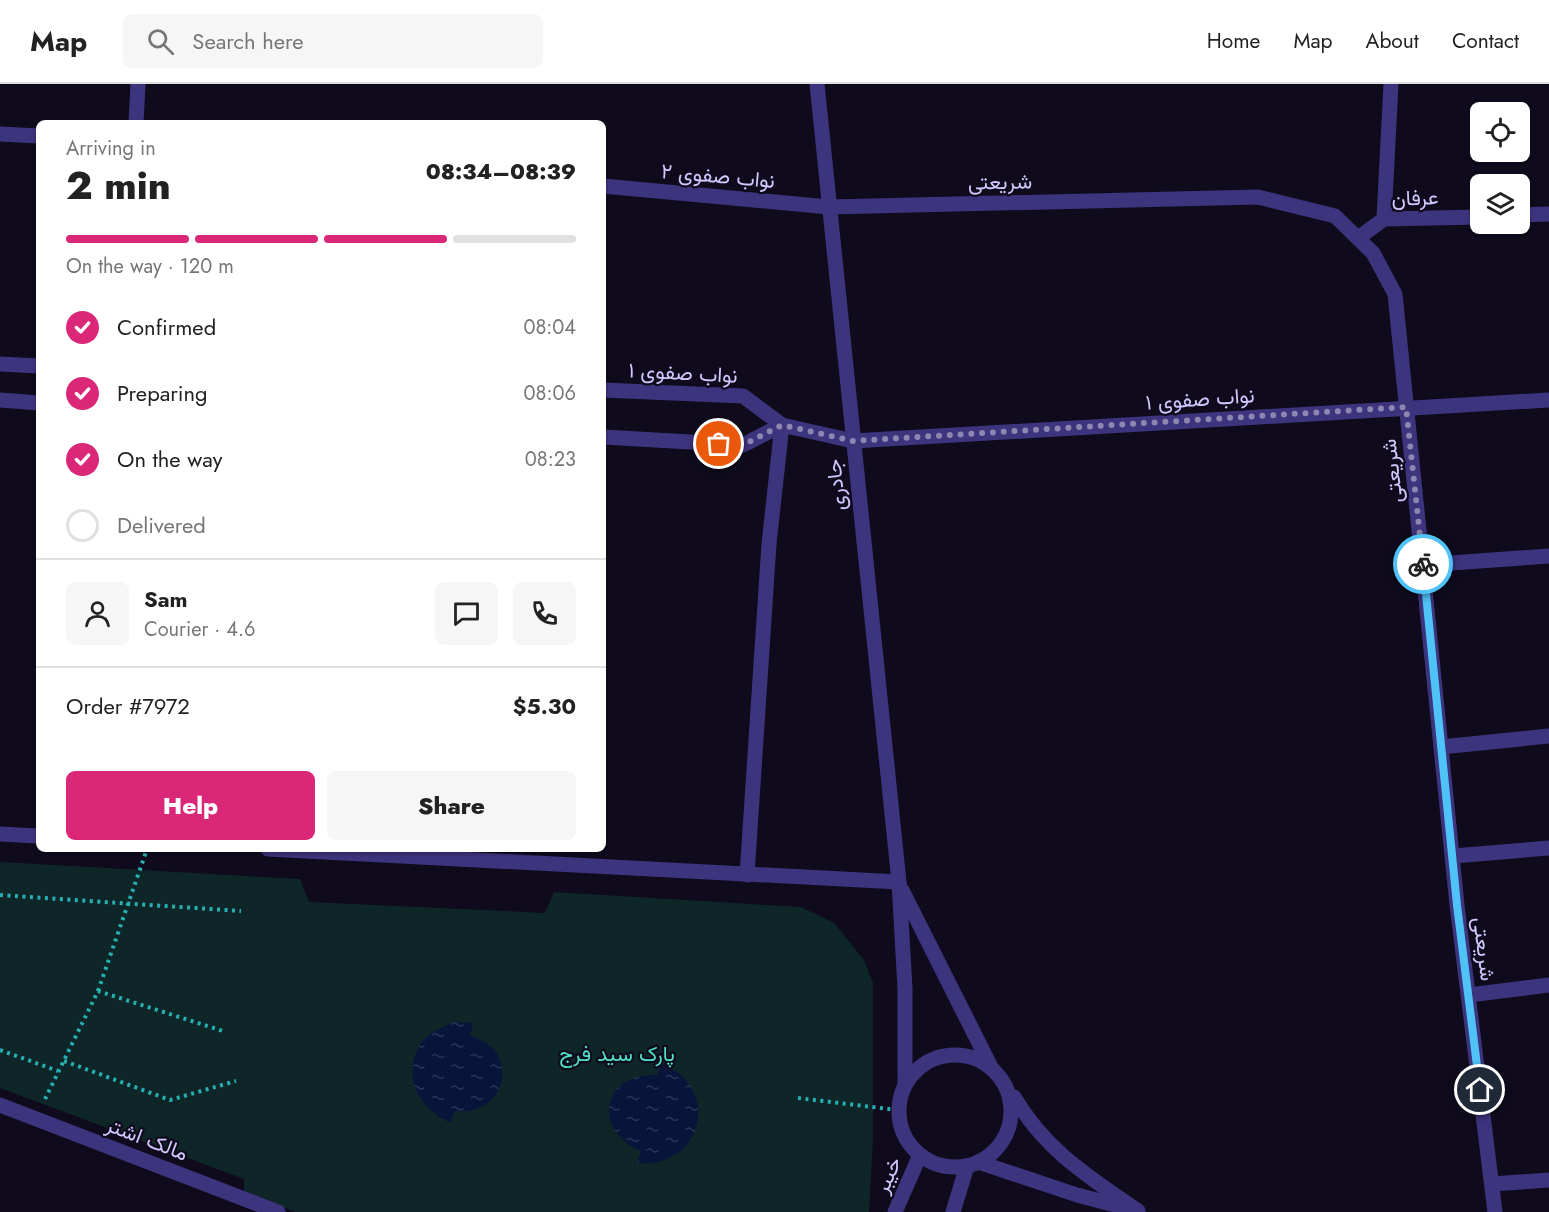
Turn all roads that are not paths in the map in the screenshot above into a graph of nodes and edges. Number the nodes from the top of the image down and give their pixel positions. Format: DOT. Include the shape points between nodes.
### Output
graph roads {
  1 [pos="138,84"];
  2 [pos="817,84"];
  3 [pos="1391,84"];
  4 [pos="136,120"];
  5 [pos="0,134"];
  6 [pos="36,136"];
  7 [pos="606,186"];
  8 [pos="829,207"];
  9 [pos="1549,214"];
  10 [pos="1530,215"];
  11 [pos="1470,217"];
  12 [pos="1384,219"];
  13 [pos="1358,238"];
  14 [pos="0,364"];
  15 [pos="36,366"];
  16 [pos="606,390"];
  17 [pos="0,400"];
  18 [pos="1549,400"];
  19 [pos="36,403"];
  20 [pos="1406,407"];
  21 [pos="782,425"];
  22 [pos="606,437"];
  23 [pos="853,441"];
  24 [pos="1549,556"];
  25 [pos="1423,566"];
  26 [pos="1549,736"];
  27 [pos="1441,747"];
  28 [pos="0,834"];
  29 [pos="36,836"];
  30 [pos="1549,848"];
  31 [pos="323,852"];
  32 [pos="1453,856"];
  33 [pos="747,875"];
  34 [pos="899,882"];
  35 [pos="1549,985"];
  36 [pos="1468,995"];
  37 [pos="991,1067"];
  38 [pos="905,1085"];
  39 [pos="1008,1086"];
  40 [pos="0,1105"];
  41 [pos="920,1155"];
  42 [pos="973,1164"];
  43 [pos="1549,1180"];
  44 [pos="1492,1184"];
  45 [pos="1140,1211"];
  46 [pos="279,1212"];
  47 [pos="895,1212"];
  48 [pos="953,1212"];
  49 [pos="1495,1212"];
  1 -- 4 [label="street"];
  2 -- 8 [label="street, جادری"];
  3 -- 12 [label="street"];
  5 -- 6 [label="street"];
  7 -- 8 [label="street, نواب صفوی ۲"];
  8 -- 13 [label="street, شریعتی" via="1258,197 1335,216"];
  8 -- 23 [label="street, جادری"];
  9 -- 10 [label="street"];
  11 -- 12 [label="street, عرفان"];
  12 -- 13 [label="street, عرفان"];
  13 -- 20 [label="street, شریعتی" via="1373,253 1395,294"];
  14 -- 15 [label="street"];
  16 -- 21 [label="street, نواب صفوی ۱" via="743,396"];
  17 -- 19 [label="street"];
  18 -- 20 [label="street, نواب صفوی ۱"];
  20 -- 23 [label="street, نواب صفوی ۱"];
  20 -- 25 [label="street, شریعتی"];
  21 -- 22 [label="street" via="743,445"];
  21 -- 23 [label="street, نواب صفوی ۱"];
  21 -- 33 [label="street" via="769,544"];
  23 -- 34 [label="street, جادری"];
  24 -- 25 [label="street"];
  25 -- 27 [label="street, شریعتی"];
  26 -- 27 [label="street"];
  27 -- 32 [label="street, شریعتی"];
  28 -- 29 [label="street"];
  30 -- 32 [label="street"];
  31 -- 33 [label="street"];
  32 -- 36 [label="street, شریعتی"];
  33 -- 34 [label="street"];
  34 -- 37 [label="street"];
  34 -- 38 [label="street, جادری"];
  35 -- 36 [label="street"];
  36 -- 44 [label="street, شریعتی"];
  37 -- 38 [label="street" via="970,1056 944,1055 920,1066"];
  37 -- 39 [label="street"];
  38 -- 41 [label="street" via="897,1110 903,1136"];
  39 -- 42 [label="street" via="1013,1112 1006,1137 991,1155"];
  39 -- 45 [label="street" via="1026,1118 1064,1159"];
  40 -- 46 [label="street, مالک اشتر"];
  41 -- 42 [label="street" via="941,1166"];
  41 -- 47 [label="street, خیبر"];
  42 -- 45 [label="street"];
  42 -- 48 [label="street"];
  43 -- 44 [label="street"];
  44 -- 49 [label="street, شریعتی"];
}
